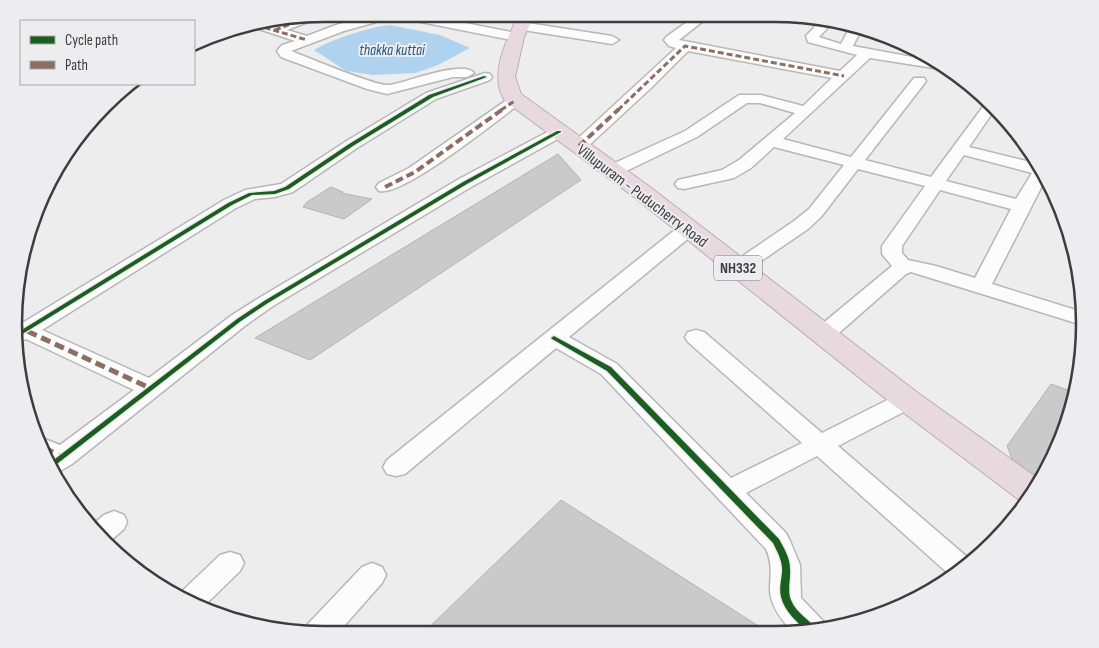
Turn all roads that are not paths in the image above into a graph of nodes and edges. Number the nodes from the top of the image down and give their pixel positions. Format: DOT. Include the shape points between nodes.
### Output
graph roads {
  1 [pos="357,23"];
  2 [pos="489,23"];
  3 [pos="694,23"];
  4 [pos="289,25"];
  5 [pos="522,26"];
  6 [pos="822,26"];
  7 [pos="267,28"];
  8 [pos="275,30"];
  9 [pos="853,33"];
  10 [pos="307,40"];
  11 [pos="612,40"];
  12 [pos="685,46"];
  13 [pos="895,48"];
  14 [pos="845,49"];
  15 [pos="867,53"];
  16 [pos="889,57"];
  17 [pos="928,64"];
  18 [pos="844,76"];
  19 [pos="495,77"];
  20 [pos="919,81"];
  21 [pos="516,100"];
  22 [pos="987,110"];
  23 [pos="806,111"];
  24 [pos="569,139"];
  25 [pos="771,141"];
  26 [pos="958,149"];
  27 [pos="855,163"];
  28 [pos="1034,169"];
  29 [pos="612,170"];
  30 [pos="1038,177"];
  31 [pos="684,184"];
  32 [pos="935,185"];
  33 [pos="385,187"];
  34 [pos="1021,206"];
  35 [pos="688,229"];
  36 [pos="904,267"];
  37 [pos="738,268"];
  38 [pos="980,287"];
  39 [pos="1076,317"];
  40 [pos="22,328"];
  41 [pos="22,332"];
  42 [pos="824,334"];
  43 [pos="696,337"];
  44 [pos="554,338"];
  45 [pos="152,389"];
  46 [pos="907,400"];
  47 [pos="819,444"];
  48 [pos="53,457"];
  49 [pos="396,467"];
  50 [pos="1028,489"];
  51 [pos="728,491"];
  52 [pos="230,563"];
  53 [pos="957,564"];
  54 [pos="372,575"];
  55 [pos="195,596"];
  56 [pos="805,624"];
  57 [pos="325,626"];
  1 -- 10 [label="street"];
  2 -- 5 [label="street"];
  3 -- 12 [label="street" via="671,40"];
  4 -- 8 [label="street"];
  5 -- 11 [label="street"];
  5 -- 19 [label="highway"];
  6 -- 14 [label="street" via="812,36 813,40"];
  7 -- 8 [label="street"];
  8 -- 10 [label="street"];
  9 -- 14 [label="street"];
  10 -- 19 [label="street" via="284,51 380,89 398,88 453,73"];
  12 -- 18 [label="street"];
  12 -- 24 [label="street" via="646,85"];
  13 -- 16 [label="street"];
  14 -- 15 [label="street"];
  15 -- 16 [label="street"];
  15 -- 18 [label="street"];
  16 -- 17 [label="street"];
  18 -- 23 [label="street"];
  19 -- 21 [label="highway, Villupuram - Puducherry Road / NH332"];
  19 -- 40 [label="street" via="431,96 287,188 251,194 230,204"];
  20 -- 27 [label="street"];
  21 -- 24 [label="highway, Villupuram - Puducherry Road / NH332"];
  21 -- 33 [label="street" via="415,172"];
  22 -- 26 [label="street"];
  23 -- 25 [label="street"];
  23 -- 29 [label="street" via="761,99 744,98 691,134"];
  24 -- 29 [label="highway, Villupuram - Puducherry Road / NH332"];
  24 -- 45 [label="street" via="465,183 266,302"];
  25 -- 27 [label="street"];
  25 -- 31 [label="street" via="728,174"];
  26 -- 28 [label="street"];
  26 -- 32 [label="street"];
  27 -- 32 [label="street"];
  27 -- 37 [label="street" via="809,219"];
  29 -- 35 [label="highway, Villupuram - Puducherry Road / NH332"];
  30 -- 34 [label="street"];
  32 -- 34 [label="street"];
  32 -- 36 [label="street" via="892,246 892,254"];
  34 -- 38 [label="street"];
  35 -- 37 [label="highway, Villupuram - Puducherry Road / NH332"];
  35 -- 44 [label="street"];
  36 -- 38 [label="street" via="930,270"];
  36 -- 42 [label="street"];
  37 -- 42 [label="highway, Villupuram - Puducherry Road / NH332"];
  38 -- 39 [label="street"];
  41 -- 45 [label="street"];
  42 -- 46 [label="highway, Villupuram - Puducherry Road / NH332"];
  43 -- 47 [label="street"];
  44 -- 49 [label="street"];
  44 -- 51 [label="street" via="609,369"];
  45 -- 48 [label="street"];
  46 -- 47 [label="street"];
  46 -- 50 [label="highway, Villupuram - Puducherry Road / NH332"];
  47 -- 51 [label="street"];
  47 -- 53 [label="street"];
  51 -- 56 [label="street" via="776,541 784,556 786,601"];
  52 -- 55 [label="street"];
  54 -- 57 [label="street"];
}
